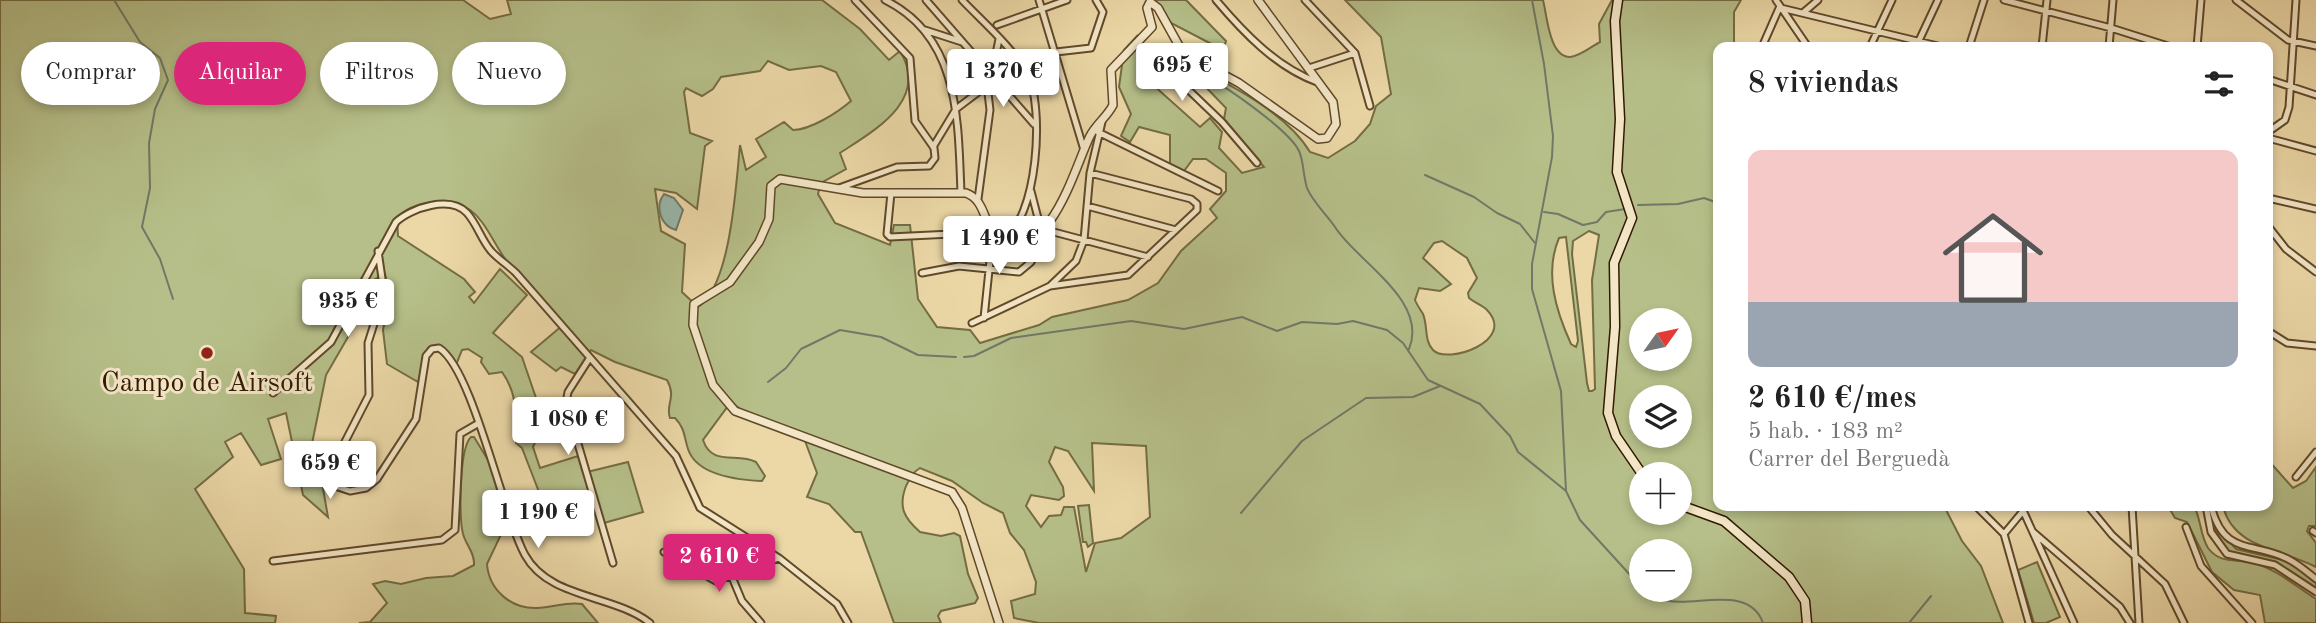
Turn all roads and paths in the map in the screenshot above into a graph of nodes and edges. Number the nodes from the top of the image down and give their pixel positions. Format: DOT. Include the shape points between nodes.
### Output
graph roads {
  1 [pos="855,0"];
  2 [pos="885,0"];
  3 [pos="926,0"];
  4 [pos="962,0"];
  5 [pos="1039,0"];
  6 [pos="1067,0"];
  7 [pos="1096,0"];
  8 [pos="1216,0"];
  9 [pos="1258,0"];
  10 [pos="1305,0"];
  11 [pos="1618,0"];
  12 [pos="1818,0"];
  13 [pos="1892,0"];
  14 [pos="1938,0"];
  15 [pos="1984,0"];
  16 [pos="2004,0"];
  17 [pos="2047,0"];
  18 [pos="2113,0"];
  19 [pos="2201,0"];
  20 [pos="2236,0"];
  21 [pos="2295,0"];
  22 [pos="1149,1"];
  23 [pos="1779,5"];
  24 [pos="1043,9"];
  25 [pos="2046,10"];
  26 [pos="1804,12"];
  27 [pos="997,25"];
  28 [pos="2111,28"];
  29 [pos="925,30"];
  30 [pos="1879,31"];
  31 [pos="999,39"];
  32 [pos="1764,42"];
  33 [pos="1805,42"];
  34 [pos="1873,42"];
  35 [pos="1910,42"];
  36 [pos="1919,42"];
  37 [pos="1971,42"];
  38 [pos="2043,42"];
  39 [pos="2110,42"];
  40 [pos="2155,42"];
  41 [pos="2197,42"];
  42 [pos="2294,42"];
  43 [pos="964,43"];
  44 [pos="2316,46"];
  45 [pos="1056,52"];
  46 [pos="1355,53"];
  47 [pos="1199,61"];
  48 [pos="1309,68"];
  49 [pos="990,76"];
  50 [pos="2273,81"];
  51 [pos="1320,83"];
  52 [pos="989,85"];
  53 [pos="2290,87"];
  54 [pos="2316,95"];
  55 [pos="1370,106"];
  56 [pos="956,109"];
  57 [pos="1104,119"];
  58 [pos="1035,125"];
  59 [pos="2273,128"];
  60 [pos="1098,132"];
  61 [pos="2273,139"];
  62 [pos="933,147"];
  63 [pos="1084,150"];
  64 [pos="2316,151"];
  65 [pos="1257,163"];
  66 [pos="1090,173"];
  67 [pos="836,189"];
  68 [pos="1031,191"];
  69 [pos="1217,191"];
  70 [pos="891,193"];
  71 [pos="961,193"];
  72 [pos="978,199"];
  73 [pos="2273,199"];
  74 [pos="1087,206"];
  75 [pos="2316,209"];
  76 [pos="1046,229"];
  77 [pos="1177,230"];
  78 [pos="993,232"];
  79 [pos="2273,232"];
  80 [pos="1002,239"];
  81 [pos="1084,240"];
  82 [pos="378,251"];
  83 [pos="1148,257"];
  84 [pos="986,271"];
  85 [pos="2316,272"];
  86 [pos="922,274"];
  87 [pos="1050,286"];
  88 [pos="984,318"];
  89 [pos="972,324"];
  90 [pos="2273,334"];
  91 [pos="2316,346"];
  92 [pos="589,359"];
  93 [pos="273,393"];
  94 [pos="479,421"];
  95 [pos="2316,452"];
  96 [pos="1633,462"];
  97 [pos="2296,477"];
  98 [pos="1692,509"];
  99 [pos="1981,511"];
  100 [pos="2020,511"];
  101 [pos="2023,511"];
  102 [pos="2091,511"];
  103 [pos="2132,511"];
  104 [pos="2209,511"];
  105 [pos="2212,511"];
  106 [pos="2186,527"];
  107 [pos="2033,532"];
  108 [pos="2004,534"];
  109 [pos="664,552"];
  110 [pos="2135,556"];
  111 [pos="779,558"];
  112 [pos="273,561"];
  113 [pos="614,563"];
  114 [pos="732,577"];
  115 [pos="2316,579"];
  116 [pos="2316,592"];
  117 [pos="650,623"];
  118 [pos="761,623"];
  119 [pos="848,623"];
  120 [pos="999,623"];
  121 [pos="1807,623"];
  122 [pos="2029,623"];
  123 [pos="2074,623"];
  124 [pos="2130,623"];
  125 [pos="2139,623"];
  126 [pos="2184,623"];
  127 [pos="2252,623"];
  1 -- 62 [label="street" via="910,58 915,121"];
  2 -- 29 [label="street" via="902,8"];
  3 -- 43 [label="street"];
  4 -- 31 [label="street"];
  5 -- 24 [label="street"];
  6 -- 24 [label="street"];
  7 -- 45 [label="street" via="1103,12 1091,48"];
  8 -- 51 [label="street" via="1245,33 1292,71"];
  9 -- 48 [label="street"];
  10 -- 46 [label="street"];
  11 -- 96 [label="main road" via="1617,172 1632,218 1614,268 1608,413 1615,436"];
  12 -- 26 [label="street"];
  13 -- 30 [label="street"];
  14 -- 36 [label="street"];
  15 -- 37 [label="street"];
  16 -- 25 [label="street"];
  17 -- 25 [label="street"];
  18 -- 28 [label="street"];
  19 -- 41 [label="street"];
  20 -- 42 [label="street"];
  21 -- 42 [label="street"];
  22 -- 47 [label="street" via="1158,8 1180,49"];
  22 -- 57 [label="street" via="1152,27 1111,70 1114,102"];
  23 -- 26 [label="street"];
  23 -- 32 [label="street"];
  23 -- 33 [label="street"];
  24 -- 27 [label="street"];
  24 -- 45 [label="street"];
  25 -- 28 [label="street"];
  25 -- 38 [label="street"];
  26 -- 30 [label="street"];
  28 -- 39 [label="street"];
  28 -- 40 [label="street"];
  29 -- 43 [label="street"];
  29 -- 56 [label="street" via="947,69"];
  30 -- 34 [label="street"];
  30 -- 35 [label="street"];
  31 -- 49 [label="street"];
  31 -- 58 [label="street" via="1033,86"];
  42 -- 44 [label="street"];
  42 -- 53 [label="street"];
  43 -- 49 [label="street"];
  45 -- 63 [label="street"];
  46 -- 48 [label="street"];
  46 -- 55 [label="street"];
  47 -- 51 [label="street" via="1323,139 1334,129 1337,113"];
  47 -- 65 [label="street" via="1174,64 1171,73 1223,122"];
  48 -- 51 [label="street"];
  49 -- 52 [label="street"];
  49 -- 58 [label="street"];
  50 -- 53 [label="street"];
  52 -- 56 [label="street"];
  52 -- 72 [label="street"];
  53 -- 54 [label="street"];
  53 -- 59 [label="street" via="2285,120"];
  56 -- 62 [label="street"];
  56 -- 71 [label="street"];
  57 -- 60 [label="street"];
  57 -- 63 [label="street"];
  58 -- 68 [label="street"];
  60 -- 66 [label="street"];
  60 -- 69 [label="street"];
  61 -- 64 [label="street"];
  62 -- 67 [label="street" via="935,158 929,166 897,167"];
  63 -- 76 [label="street"];
  66 -- 74 [label="street"];
  66 -- 77 [label="street" via="1191,199 1197,210"];
  67 -- 70 [label="street"];
  67 -- 120 [label="street" via="783,179 773,183 759,242 730,282 696,301 691,310 694,331 713,385 732,410 955,495"];
  68 -- 76 [label="street" via="1039,222"];
  68 -- 80 [label="street" via="1016,228"];
  70 -- 71 [label="street"];
  70 -- 78 [label="street" via="890,237"];
  71 -- 72 [label="street"];
  72 -- 78 [label="street"];
  73 -- 75 [label="street"];
  74 -- 77 [label="street"];
  74 -- 81 [label="street"];
  76 -- 80 [label="street" via="1018,242"];
  76 -- 81 [label="street"];
  76 -- 84 [label="street" via="1024,269"];
  77 -- 83 [label="street"];
  78 -- 80 [label="street"];
  78 -- 84 [label="street"];
  79 -- 85 [label="street"];
  81 -- 83 [label="street"];
  81 -- 87 [label="street" via="1076,261"];
  82 -- 92 [label="street" via="392,227 409,212 432,206 461,209 492,251"];
  82 -- 93 [label="street" via="331,342"];
  82 -- 94 [label="street" via="384,292 368,343 369,395 331,469 329,484 350,491 366,488 377,479 416,419 424,363 432,349 443,350 452,361"];
  83 -- 87 [label="street" via="1119,278"];
  84 -- 86 [label="street" via="959,266"];
  84 -- 88 [label="street"];
  87 -- 88 [label="street"];
  88 -- 89 [label="street"];
  90 -- 91 [label="street" via="2287,343"];
  92 -- 111 [label="street" via="680,461 700,508"];
  92 -- 113 [label="street" via="566,403"];
  94 -- 112 [label="street" via="460,434 455,530 442,540"];
  94 -- 117 [label="street" via="525,556 547,579"];
  95 -- 97 [label="street"];
  98 -- 121 [label="main road" via="1724,521 1786,573 1803,596"];
  99 -- 108 [label="street"];
  100 -- 108 [label="street"];
  101 -- 107 [label="street"];
  102 -- 110 [label="street"];
  103 -- 110 [label="street"];
  104 -- 116 [label="street" via="2211,532 2227,554 2275,565"];
  105 -- 115 [label="street" via="2234,544 2289,559"];
  106 -- 127 [label="street" via="2201,566"];
  107 -- 123 [label="street"];
  107 -- 124 [label="street" via="2120,607"];
  108 -- 122 [label="street"];
  109 -- 114 [label="street" via="708,579"];
  110 -- 125 [label="street"];
  110 -- 126 [label="street" via="2165,584"];
  111 -- 114 [label="street"];
  111 -- 119 [label="street" via="837,604"];
  114 -- 118 [label="street" via="742,601"];
}
